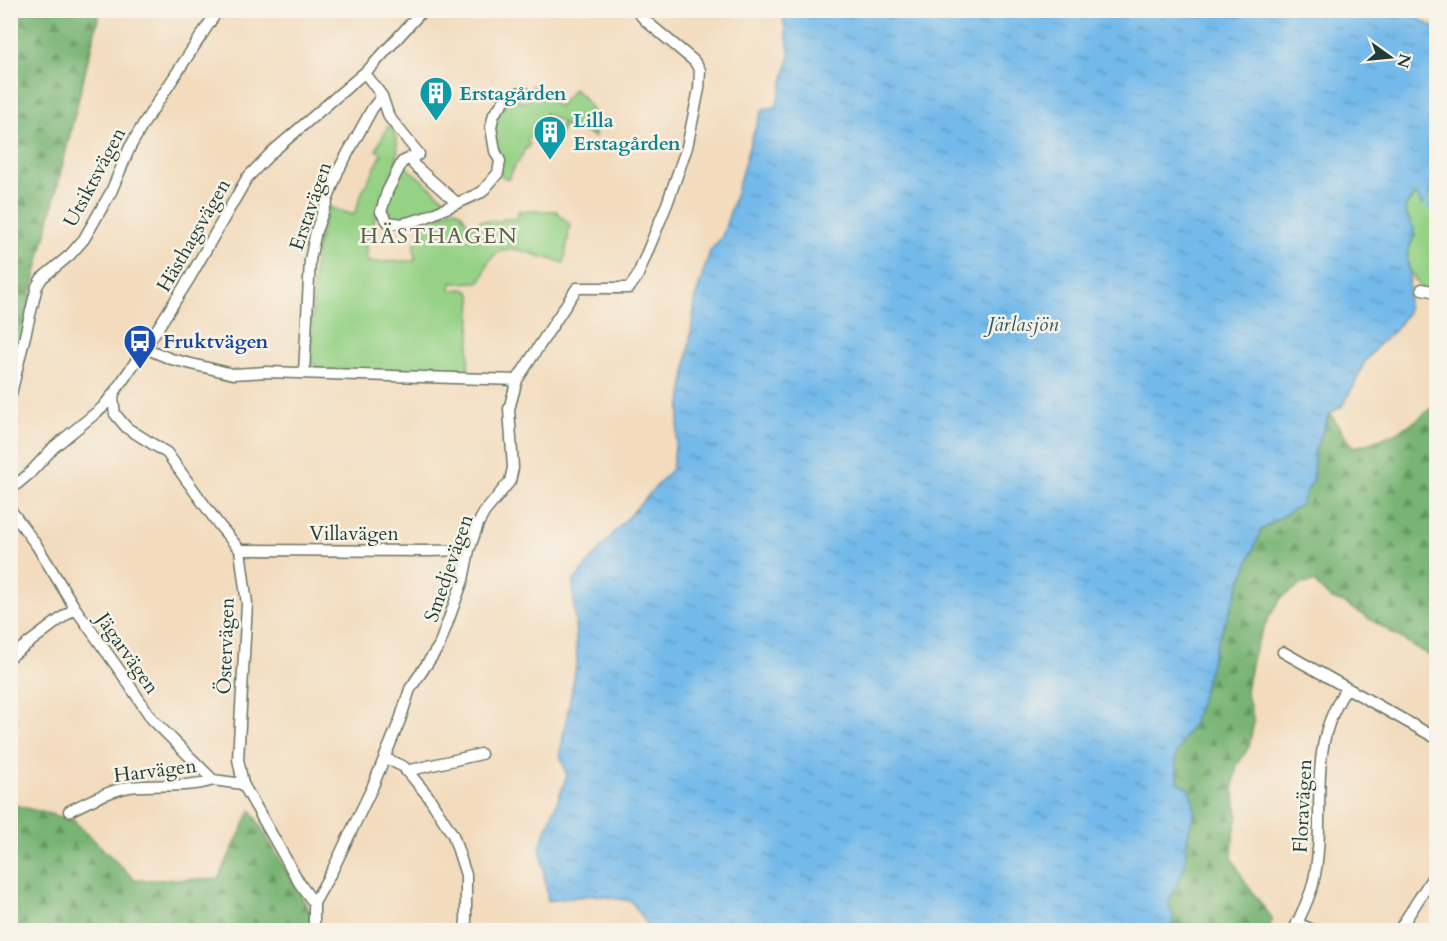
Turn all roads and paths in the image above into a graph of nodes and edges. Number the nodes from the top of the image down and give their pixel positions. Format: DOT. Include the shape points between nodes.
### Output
graph roads {
  1 [pos="218,10"];
  2 [pos="423,10"];
  3 [pos="636,10"];
  4 [pos="365,73"];
  5 [pos="524,92"];
  6 [pos="382,96"];
  7 [pos="415,156"];
  8 [pos="457,203"];
  9 [pos="1422,289"];
  10 [pos="1437,292"];
  11 [pos="146,348"];
  12 [pos="304,373"];
  13 [pos="517,380"];
  14 [pos="114,393"];
  15 [pos="10,398"];
  16 [pos="10,490"];
  17 [pos="10,509"];
  18 [pos="240,550"];
  19 [pos="469,550"];
  20 [pos="75,608"];
  21 [pos="1282,652"];
  22 [pos="10,657"];
  23 [pos="1346,688"];
  24 [pos="1437,738"];
  25 [pos="481,754"];
  26 [pos="385,758"];
  27 [pos="406,771"];
  28 [pos="213,780"];
  29 [pos="243,784"];
  30 [pos="69,811"];
  31 [pos="1437,872"];
  32 [pos="314,903"];
  33 [pos="1295,927"];
  34 [pos="314,930"];
  35 [pos="465,930"];
  36 [pos="1313,930"];
  37 [pos="1399,930"];
  1 -- 15 [label="street, Utsiktsvägen" via="144,123 84,238 37,286"];
  2 -- 4 [label="street, Hästhagsvägen"];
  3 -- 13 [label="street, Smedjevägen" via="700,70 687,147 637,277 629,288 577,288"];
  4 -- 6 [label="street"];
  4 -- 11 [label="street, Hästhagsvägen" via="247,178"];
  5 -- 8 [label="street" via="505,100 494,114 491,127 500,161 498,173 482,192"];
  6 -- 7 [label="street" via="389,117"];
  6 -- 12 [label="street, Erstavägen" via="338,171 316,231 310,260"];
  7 -- 8 [label="street" via="414,165"];
  7 -- 8 [label="street" via="402,162 387,192 381,212 388,222 402,224 424,218"];
  9 -- 10 [label="street"];
  11 -- 12 [label="street" via="171,359 232,374"];
  11 -- 14 [label="street, Hästhagsvägen"];
  12 -- 13 [label="street"];
  13 -- 19 [label="street, Smedjevägen" via="509,409 513,468 510,481 484,513"];
  14 -- 16 [label="street, Hästhagsvägen"];
  14 -- 18 [label="street" via="115,414 127,428 167,453"];
  17 -- 20 [label="street, Jägarvägen"];
  18 -- 19 [label="street, Villavägen"];
  18 -- 29 [label="street, Östervägen" via="247,604 238,759"];
  19 -- 26 [label="street, Smedjevägen" via="463,580 439,646 410,689"];
  20 -- 22 [label="street"];
  20 -- 28 [label="street, Jägarvägen" via="152,719"];
  21 -- 23 [label="street"];
  23 -- 24 [label="street"];
  23 -- 33 [label="street, Floravägen" via="1326,733 1321,760 1317,860 1312,885"];
  25 -- 27 [label="street"];
  26 -- 27 [label="street"];
  26 -- 32 [label="street, Smedjevägen"];
  27 -- 35 [label="street" via="453,835 466,875"];
  28 -- 29 [label="street"];
  28 -- 30 [label="street, Harvägen" via="197,785 116,790"];
  29 -- 32 [label="street, Östervägen"];
  31 -- 37 [label="street"];
  32 -- 34 [label="street"];
  33 -- 36 [label="street"];
}
